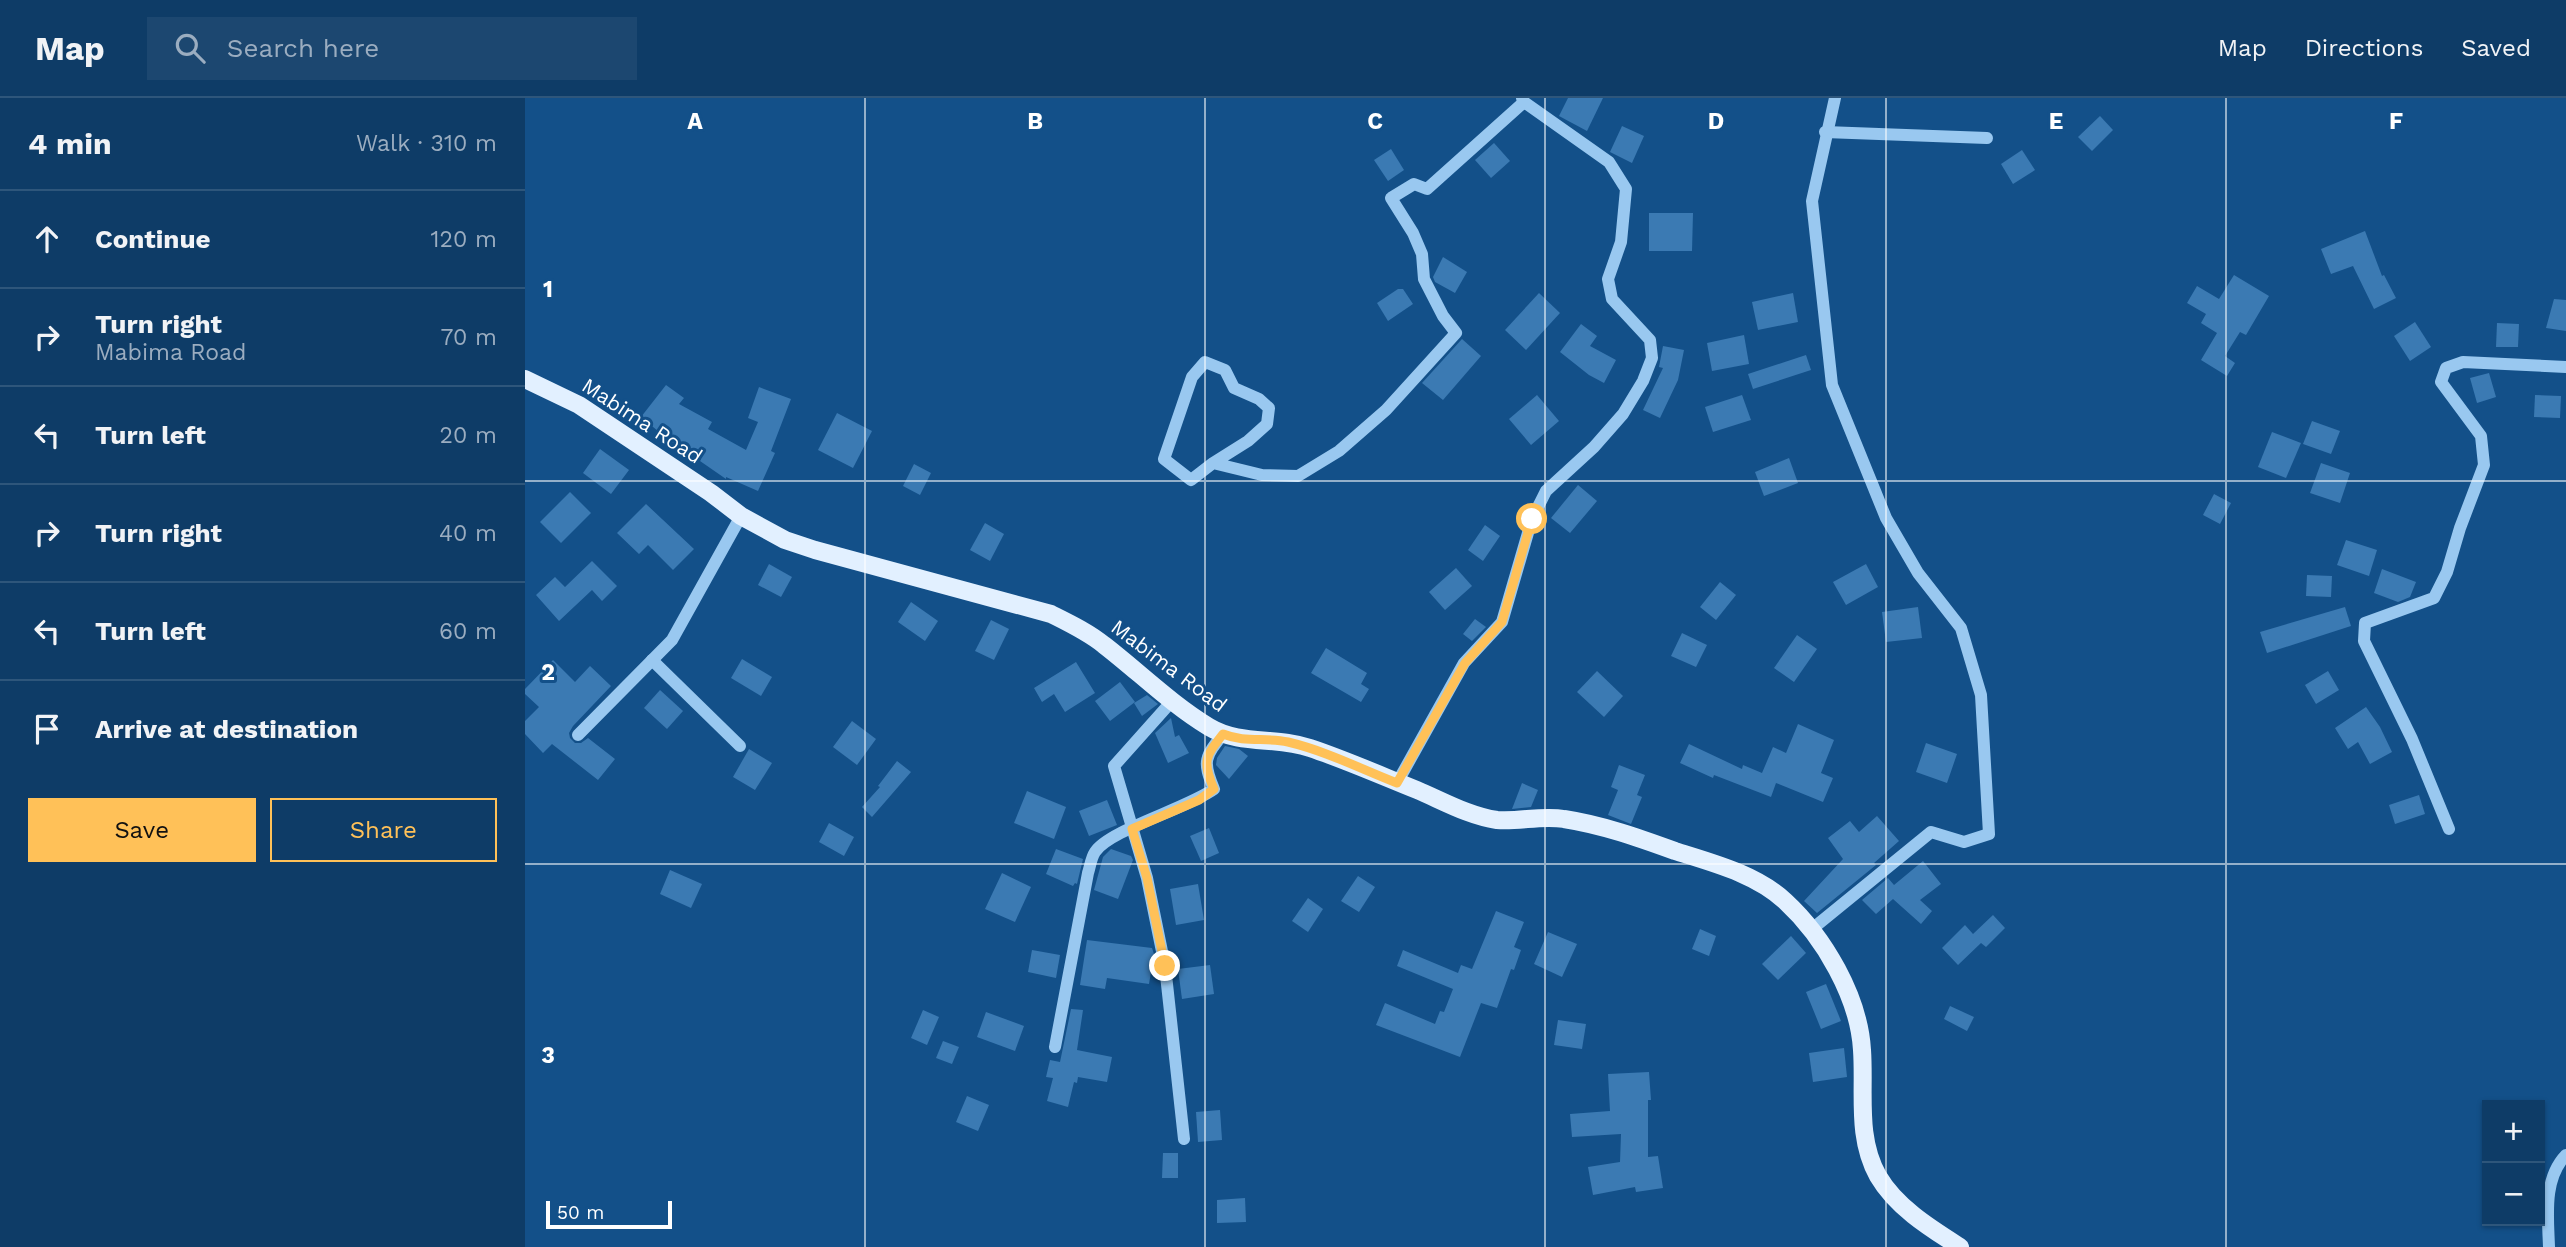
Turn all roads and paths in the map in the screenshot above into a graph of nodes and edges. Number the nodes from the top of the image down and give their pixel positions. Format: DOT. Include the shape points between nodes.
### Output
graph roads {
  1 [pos="1835,98"];
  2 [pos="1523,100"];
  3 [pos="1825,132"];
  4 [pos="1987,138"];
  5 [pos="2566,367"];
  6 [pos="525,379"];
  7 [pos="1213,463"];
  8 [pos="741,516"];
  9 [pos="652,660"];
  10 [pos="1172,701"];
  11 [pos="578,734"];
  12 [pos="1223,734"];
  13 [pos="740,746"];
  14 [pos="1397,783"];
  15 [pos="1132,829"];
  16 [pos="2449,829"];
  17 [pos="1812,929"];
  18 [pos="1055,1047"];
  19 [pos="1184,1139"];
  20 [pos="2566,1155"];
  21 [pos="1960,1247"];
  22 [pos="2549,1247"];
  1 -- 3 [label="street"];
  2 -- 7 [label="street" via="1427,189 1414,184 1391,198 1422,254 1424,279 1456,333 1386,410 1339,451 1298,476 1262,475"];
  2 -- 14 [label="street" via="1609,162 1626,189 1621,242 1608,278 1612,299 1650,340 1652,358 1623,414 1546,491 1532,519 1502,622 1465,663"];
  3 -- 4 [label="street"];
  3 -- 17 [label="street" via="1812,201 1832,385 1886,518 1918,573 1961,628 1981,695 1989,834 1965,842 1931,832"];
  5 -- 16 [label="street" via="2463,362 2446,368 2441,382 2481,436 2484,465 2434,598 2365,623 2364,641"];
  6 -- 8 [label="main road, Mabima Road" via="588,411"];
  7 -- 7 [label="street" via="1267,424 1269,408 1234,388 1225,370 1205,362 1192,377 1164,458 1191,480"];
  8 -- 9 [label="street" via="672,640"];
  8 -- 10 [label="main road, Mabima Road" via="815,550 1051,614 1102,643"];
  9 -- 11 [label="street"];
  9 -- 13 [label="street"];
  10 -- 12 [label="main road, Mabima Road"];
  10 -- 15 [label="street" via="1114,766"];
  12 -- 14 [label="main road, Mabima Road" via="1308,747"];
  12 -- 15 [label="street" via="1206,755 1206,771 1214,789"];
  14 -- 17 [label="main road, Mabima Road" via="1468,813 1498,820 1561,818 1609,828 1739,873 1784,900"];
  15 -- 18 [label="street" via="1109,838 1095,852"];
  15 -- 19 [label="street" via="1165,966"];
  17 -- 21 [label="main road, Mabima Road" via="1836,969 1859,1025 1864,1132 1877,1174 1907,1210"];
  20 -- 22 [label="street" via="2550,1184"];
}
